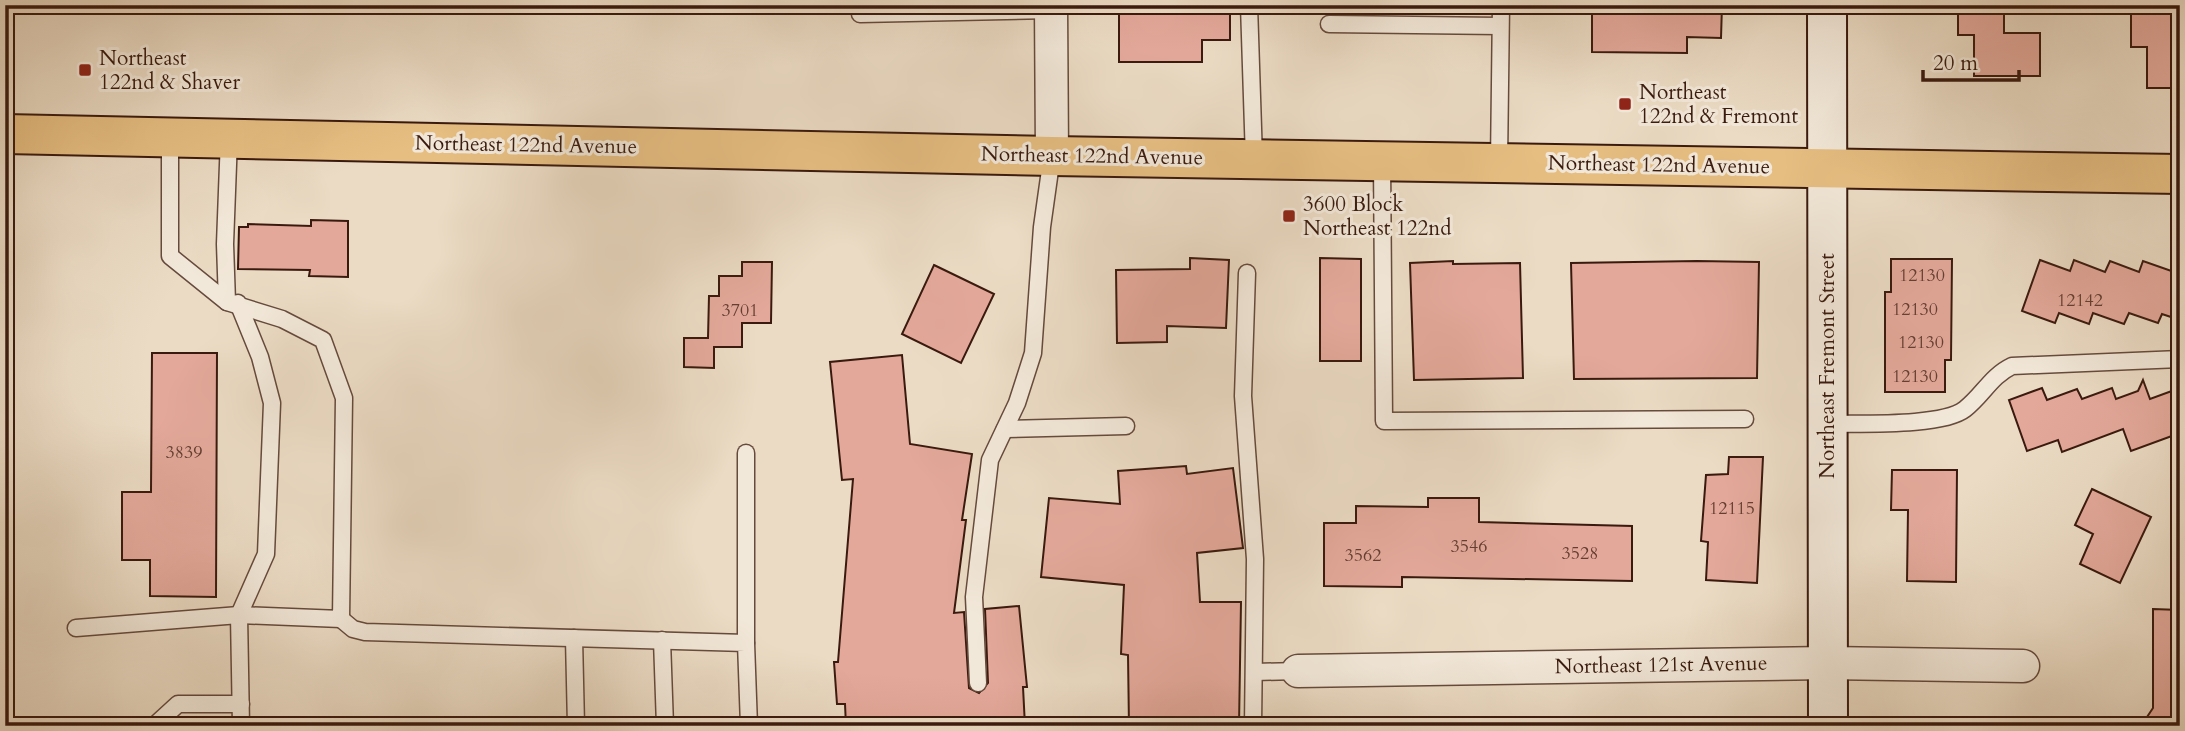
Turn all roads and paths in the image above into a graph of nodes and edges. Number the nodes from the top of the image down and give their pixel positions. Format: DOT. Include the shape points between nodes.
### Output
graph roads {
  1 [pos="1249,5"];
  2 [pos="1501,5"];
  3 [pos="1827,5"];
  4 [pos="1051,8"];
  5 [pos="860,14"];
  6 [pos="1329,24"];
  7 [pos="1500,26"];
  8 [pos="5,134"];
  9 [pos="170,138"];
  10 [pos="229,138"];
  11 [pos="1052,156"];
  12 [pos="1254,159"];
  13 [pos="1382,160"];
  14 [pos="1499,162"];
  15 [pos="1827,169"];
  16 [pos="2180,174"];
  17 [pos="1247,273"];
  18 [pos="233,303"];
  19 [pos="2180,359"];
  20 [pos="1745,419"];
  21 [pos="1828,424"];
  22 [pos="1126,426"];
  23 [pos="1005,429"];
  24 [pos="746,453"];
  25 [pos="239,615"];
  26 [pos="341,619"];
  27 [pos="76,628"];
  28 [pos="574,638"];
  29 [pos="662,640"];
  30 [pos="746,643"];
  31 [pos="1827,663"];
  32 [pos="2023,666"];
  33 [pos="1298,671"];
  34 [pos="1255,672"];
  35 [pos="978,683"];
  36 [pos="241,704"];
  37 [pos="153,726"];
  38 [pos="241,726"];
  39 [pos="576,726"];
  40 [pos="665,726"];
  41 [pos="748,726"];
  42 [pos="1253,726"];
  43 [pos="1828,726"];
  1 -- 12 [label="lane"];
  2 -- 7 [label="lane"];
  3 -- 15 [label="main road, Northeast Fremont Street"];
  4 -- 5 [label="lane"];
  4 -- 11 [label="street"];
  6 -- 7 [label="lane"];
  7 -- 14 [label="lane"];
  8 -- 9 [label="main road, Northeast 122nd Avenue"];
  9 -- 10 [label="main road, Northeast 122nd Avenue"];
  9 -- 18 [label="lane" via="170,256"];
  10 -- 11 [label="main road, Northeast 122nd Avenue"];
  10 -- 18 [label="lane" via="225,244"];
  11 -- 12 [label="main road, Northeast 122nd Avenue"];
  11 -- 23 [label="lane" via="1033,353"];
  12 -- 13 [label="main road, Northeast 122nd Avenue"];
  13 -- 14 [label="main road, Northeast 122nd Avenue"];
  13 -- 20 [label="lane" via="1384,421"];
  14 -- 15 [label="main road, Northeast 122nd Avenue"];
  15 -- 16 [label="main road, Northeast 122nd Avenue"];
  15 -- 21 [label="main road, Northeast Fremont Street"];
  17 -- 34 [label="lane" via="1242,396 1255,559"];
  18 -- 25 [label="lane" via="260,357 272,403 266,554"];
  18 -- 26 [label="lane" via="282,319 323,340 344,398"];
  19 -- 21 [label="lane" via="2012,366 1997,373 1966,408 1948,419"];
  21 -- 31 [label="main road, Northeast Fremont Street"];
  22 -- 23 [label="lane"];
  23 -- 35 [label="lane" via="990,460 974,597"];
  24 -- 30 [label="lane"];
  25 -- 26 [label="lane"];
  25 -- 27 [label="lane"];
  25 -- 36 [label="lane"];
  26 -- 28 [label="lane" via="365,632"];
  28 -- 29 [label="lane"];
  28 -- 39 [label="lane"];
  29 -- 30 [label="lane"];
  29 -- 40 [label="lane"];
  30 -- 41 [label="lane"];
  31 -- 32 [label="street, Northeast 121st Avenue"];
  31 -- 33 [label="street, Northeast 121st Avenue"];
  31 -- 43 [label="main road, Northeast Fremont Street"];
  33 -- 34 [label="lane"];
  34 -- 42 [label="lane"];
  36 -- 37 [label="lane" via="178,704"];
  36 -- 38 [label="lane"];
}
